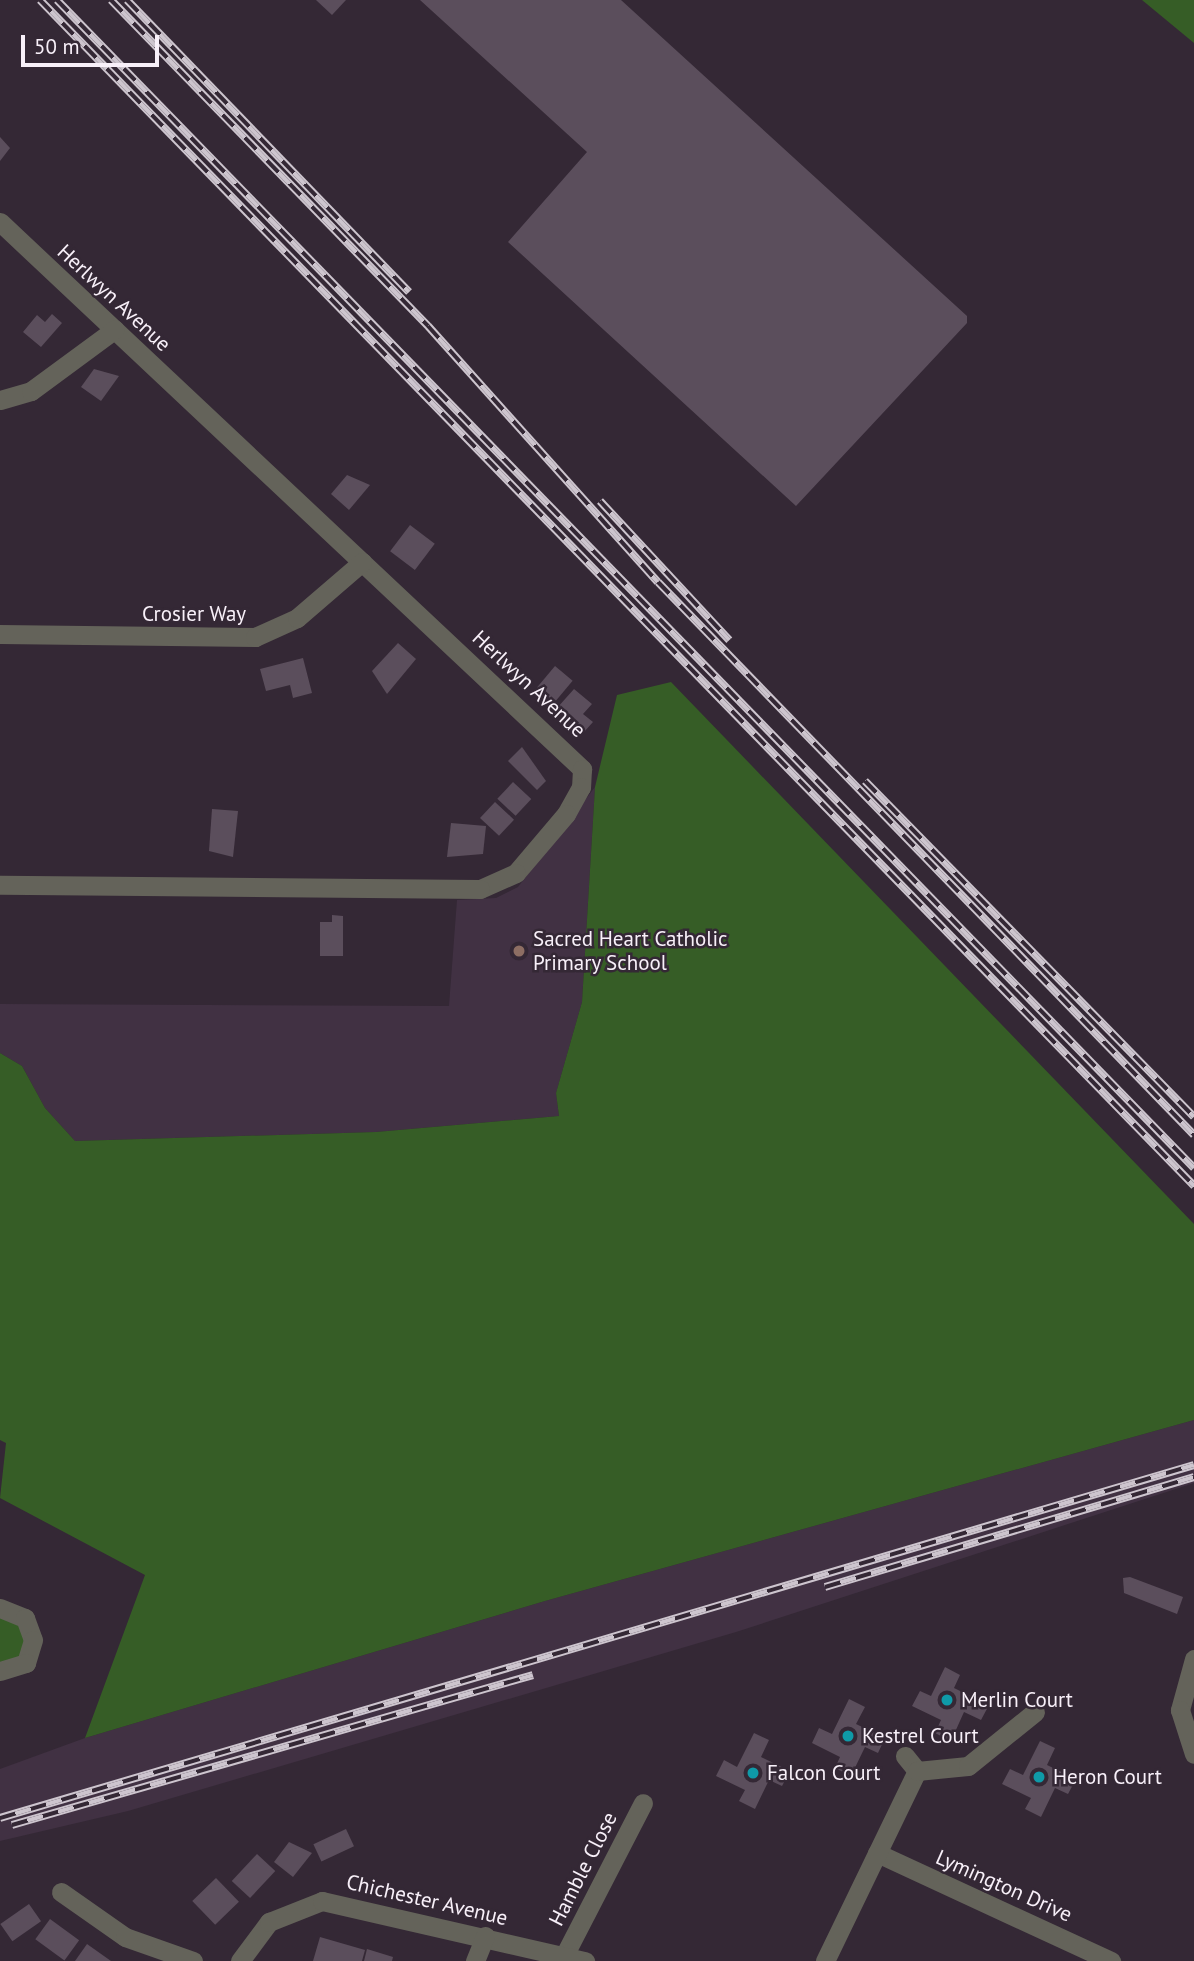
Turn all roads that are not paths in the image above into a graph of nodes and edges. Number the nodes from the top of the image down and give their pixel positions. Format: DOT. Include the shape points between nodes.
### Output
graph roads {
  1 [pos="0,222"];
  2 [pos="115,329"];
  3 [pos="0,400"];
  4 [pos="362,562"];
  5 [pos="0,634"];
  6 [pos="0,885"];
  7 [pos="0,1608"];
  8 [pos="1194,1659"];
  9 [pos="0,1671"];
  10 [pos="1035,1712"];
  11 [pos="1194,1754"];
  12 [pos="643,1803"];
  13 [pos="877,1853"];
  14 [pos="61,1892"];
  15 [pos="485,1936"];
  16 [pos="564,1956"];
  17 [pos="193,1961"];
  18 [pos="240,1961"];
  19 [pos="475,1961"];
  20 [pos="585,1961"];
  21 [pos="825,1961"];
  22 [pos="1111,1961"];
  1 -- 2 [label="street, Herlwyn Avenue"];
  2 -- 3 [label="street" via="31,391"];
  2 -- 4 [label="street, Herlwyn Avenue"];
  4 -- 5 [label="street, Crosier Way" via="297,618 255,637"];
  4 -- 6 [label="street, Herlwyn Avenue" via="582,769 582,787 566,814 516,873 475,889"];
  7 -- 9 [label="street" via="24,1618 33,1640 26,1663"];
  8 -- 11 [label="street" via="1180,1710"];
  10 -- 13 [label="street" via="968,1766 911,1763"];
  12 -- 16 [label="street, Hamble Close"];
  13 -- 21 [label="street"];
  13 -- 22 [label="street, Lymington Drive"];
  14 -- 17 [label="street" via="125,1937"];
  15 -- 16 [label="street, Chichester Avenue"];
  15 -- 18 [label="street, Chichester Avenue" via="322,1901 269,1922"];
  15 -- 19 [label="street"];
  16 -- 20 [label="street, Chichester Avenue"];
}
